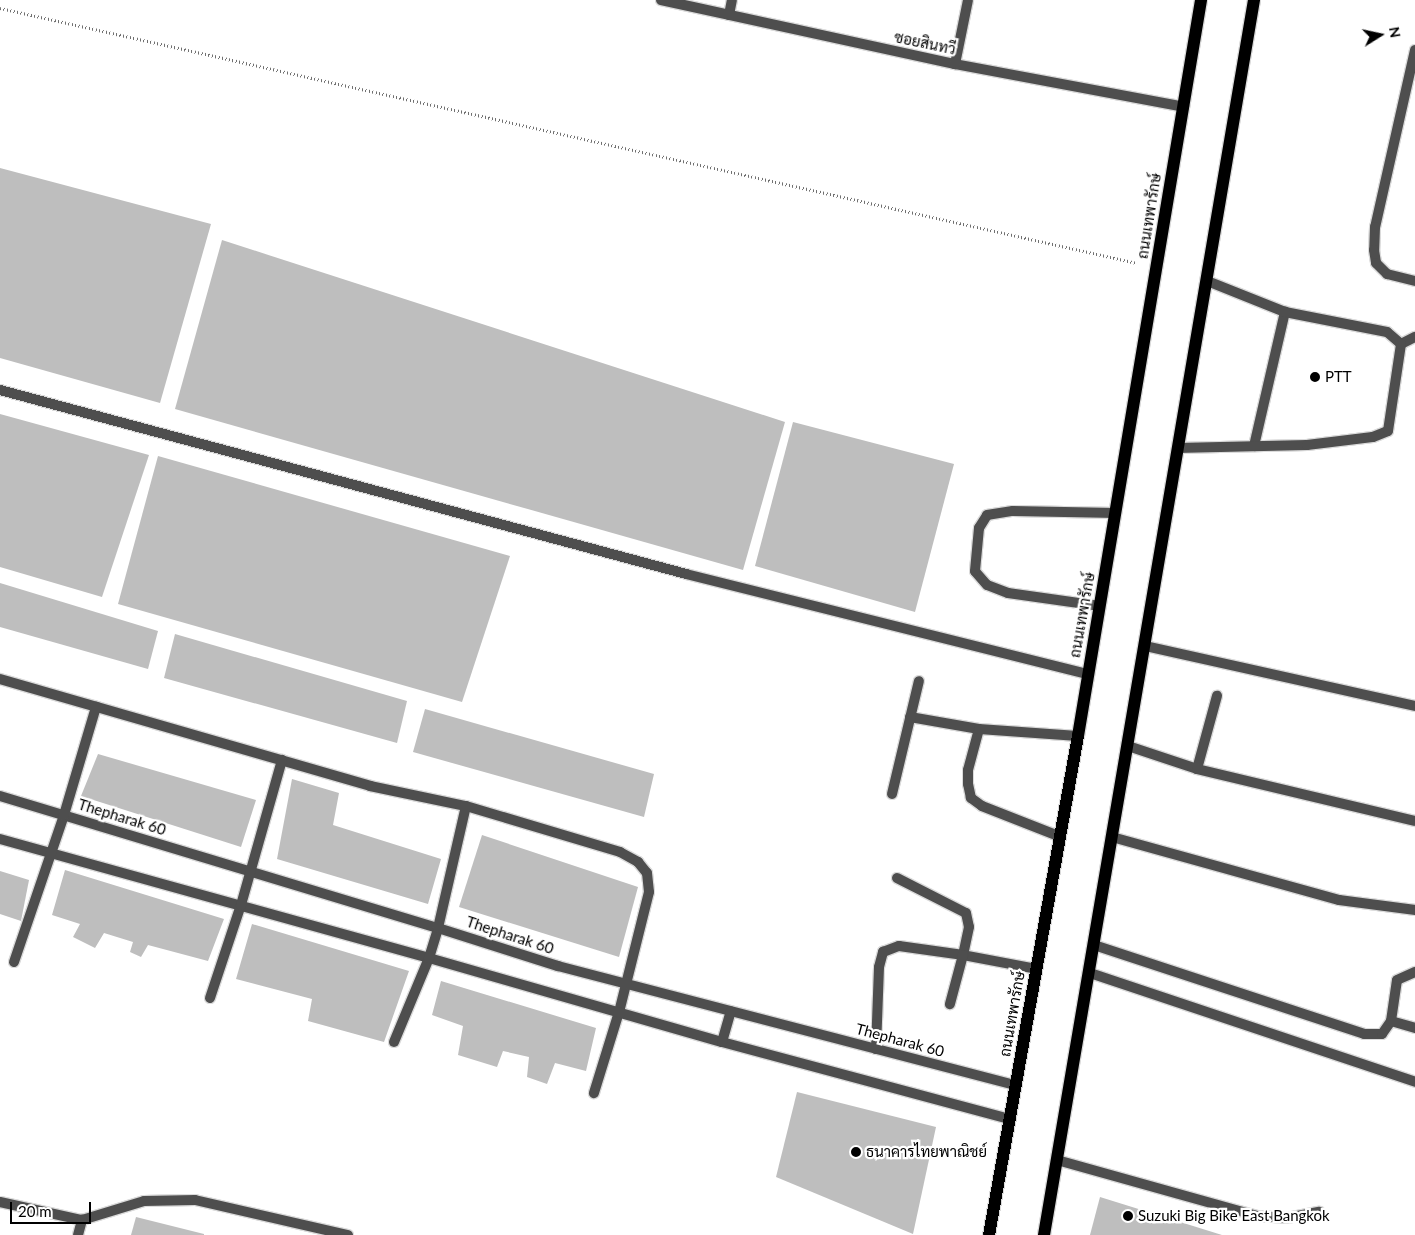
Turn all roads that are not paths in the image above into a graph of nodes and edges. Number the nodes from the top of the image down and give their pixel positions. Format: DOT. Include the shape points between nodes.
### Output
graph roads {
  1 [pos="661,0"];
  2 [pos="732,0"];
  3 [pos="968,0"];
  4 [pos="1201,0"];
  5 [pos="1254,0"];
  6 [pos="729,15"];
  7 [pos="1415,50"];
  8 [pos="955,64"];
  9 [pos="1184,107"];
  10 [pos="1207,281"];
  11 [pos="1415,281"];
  12 [pos="1285,312"];
  13 [pos="1415,337"];
  14 [pos="1401,344"];
  15 [pos="0,390"];
  16 [pos="1254,446"];
  17 [pos="1177,448"];
  18 [pos="1116,513"];
  19 [pos="1100,606"];
  20 [pos="1145,646"];
  21 [pos="1088,674"];
  22 [pos="0,679"];
  23 [pos="919,681"];
  24 [pos="1218,696"];
  25 [pos="1415,706"];
  26 [pos="96,707"];
  27 [pos="910,717"];
  28 [pos="979,729"];
  29 [pos="1078,736"];
  30 [pos="1128,746"];
  31 [pos="282,760"];
  32 [pos="1197,769"];
  33 [pos="892,794"];
  34 [pos="0,796"];
  35 [pos="466,806"];
  36 [pos="64,815"];
  37 [pos="1415,821"];
  38 [pos="1061,836"];
  39 [pos="1112,837"];
  40 [pos="0,839"];
  41 [pos="51,853"];
  42 [pos="250,871"];
  43 [pos="897,878"];
  44 [pos="241,905"];
  45 [pos="1415,910"];
  46 [pos="438,928"];
  47 [pos="1094,945"];
  48 [pos="963,955"];
  49 [pos="429,958"];
  50 [pos="14,962"];
  51 [pos="1036,968"];
  52 [pos="1415,972"];
  53 [pos="1090,973"];
  54 [pos="625,982"];
  55 [pos="210,998"];
  56 [pos="950,1004"];
  57 [pos="731,1011"];
  58 [pos="619,1012"];
  59 [pos="1391,1021"];
  60 [pos="1415,1028"];
  61 [pos="394,1042"];
  62 [pos="722,1042"];
  63 [pos="876,1049"];
  64 [pos="1415,1082"];
  65 [pos="1016,1085"];
  66 [pos="594,1093"];
  67 [pos="1010,1119"];
  68 [pos="1057,1160"];
  69 [pos="0,1202"];
  70 [pos="1319,1212"];
  71 [pos="82,1220"];
  72 [pos="78,1235"];
  73 [pos="348,1235"];
  74 [pos="989,1235"];
  75 [pos="1044,1235"];
  1 -- 6 [label="street, ซอยสินทวี"];
  2 -- 6 [label="street"];
  3 -- 8 [label="street"];
  4 -- 9 [label="main road, ถนนเทพารักษ์"];
  5 -- 10 [label="main road"];
  6 -- 8 [label="street, ซอยสินทวี"];
  7 -- 11 [label="street" via="1376,227 1374,250 1376,264 1387,274"];
  8 -- 9 [label="street, ซอยสินทวี"];
  9 -- 18 [label="main road, ถนนเทพารักษ์"];
  10 -- 12 [label="street"];
  10 -- 17 [label="main road"];
  12 -- 14 [label="street" via="1387,332"];
  12 -- 16 [label="street"];
  13 -- 14 [label="street"];
  14 -- 16 [label="street" via="1388,431 1373,437 1308,445"];
  15 -- 21 [label="street" via="676,572"];
  16 -- 17 [label="street"];
  17 -- 20 [label="main road"];
  18 -- 19 [label="main road, ถนนเทพารักษ์"];
  18 -- 19 [label="street" via="1013,511 987,515 979,528 975,571 987,585 1008,593"];
  19 -- 21 [label="main road, ถนนเทพารักษ์"];
  20 -- 25 [label="street"];
  20 -- 30 [label="main road"];
  21 -- 29 [label="main road, ถนนเทพารักษ์"];
  22 -- 26 [label="street"];
  23 -- 27 [label="street"];
  24 -- 32 [label="street"];
  26 -- 31 [label="street"];
  26 -- 36 [label="street"];
  27 -- 28 [label="street"];
  27 -- 33 [label="street"];
  28 -- 29 [label="street"];
  28 -- 38 [label="street" via="968,770 971,798 982,806"];
  29 -- 38 [label="main road, ถนนเทพารักษ์"];
  30 -- 32 [label="street"];
  30 -- 39 [label="main road"];
  31 -- 35 [label="street" via="370,786"];
  31 -- 42 [label="street"];
  32 -- 37 [label="street"];
  34 -- 36 [label="street, Thepharak 60"];
  35 -- 46 [label="street"];
  35 -- 54 [label="street" via="620,852 638,862 647,873 649,892"];
  36 -- 41 [label="street"];
  36 -- 42 [label="street, Thepharak 60"];
  38 -- 51 [label="main road, ถนนเทพารักษ์"];
  39 -- 45 [label="street" via="1339,900"];
  39 -- 47 [label="main road"];
  40 -- 41 [label="street"];
  41 -- 44 [label="street"];
  41 -- 50 [label="street"];
  42 -- 44 [label="street"];
  42 -- 46 [label="street, Thepharak 60"];
  43 -- 48 [label="street" via="966,913 969,927"];
  44 -- 49 [label="street"];
  44 -- 55 [label="street"];
  46 -- 49 [label="street"];
  46 -- 54 [label="street, Thepharak 60" via="558,966"];
  47 -- 53 [label="main road"];
  47 -- 59 [label="street" via="1364,1034 1382,1034"];
  48 -- 51 [label="street"];
  48 -- 56 [label="street"];
  48 -- 63 [label="street" via="899,946 884,952 879,967"];
  49 -- 58 [label="street"];
  49 -- 61 [label="street"];
  51 -- 65 [label="main road, ถนนเทพารักษ์"];
  52 -- 59 [label="street" via="1397,980"];
  53 -- 64 [label="street"];
  53 -- 68 [label="main road"];
  54 -- 57 [label="street, Thepharak 60"];
  54 -- 58 [label="street"];
  57 -- 62 [label="street"];
  57 -- 63 [label="street, Thepharak 60"];
  58 -- 62 [label="street"];
  58 -- 66 [label="street"];
  59 -- 60 [label="street"];
  62 -- 67 [label="street"];
  63 -- 65 [label="street, Thepharak 60"];
  65 -- 67 [label="main road, ถนนเทพารักษ์"];
  67 -- 74 [label="main road, ถนนเทพารักษ์"];
  68 -- 70 [label="street" via="1258,1216 1287,1218"];
  68 -- 75 [label="main road"];
  69 -- 71 [label="street"];
  71 -- 72 [label="street"];
  71 -- 73 [label="street" via="144,1201 185,1200"];
}
